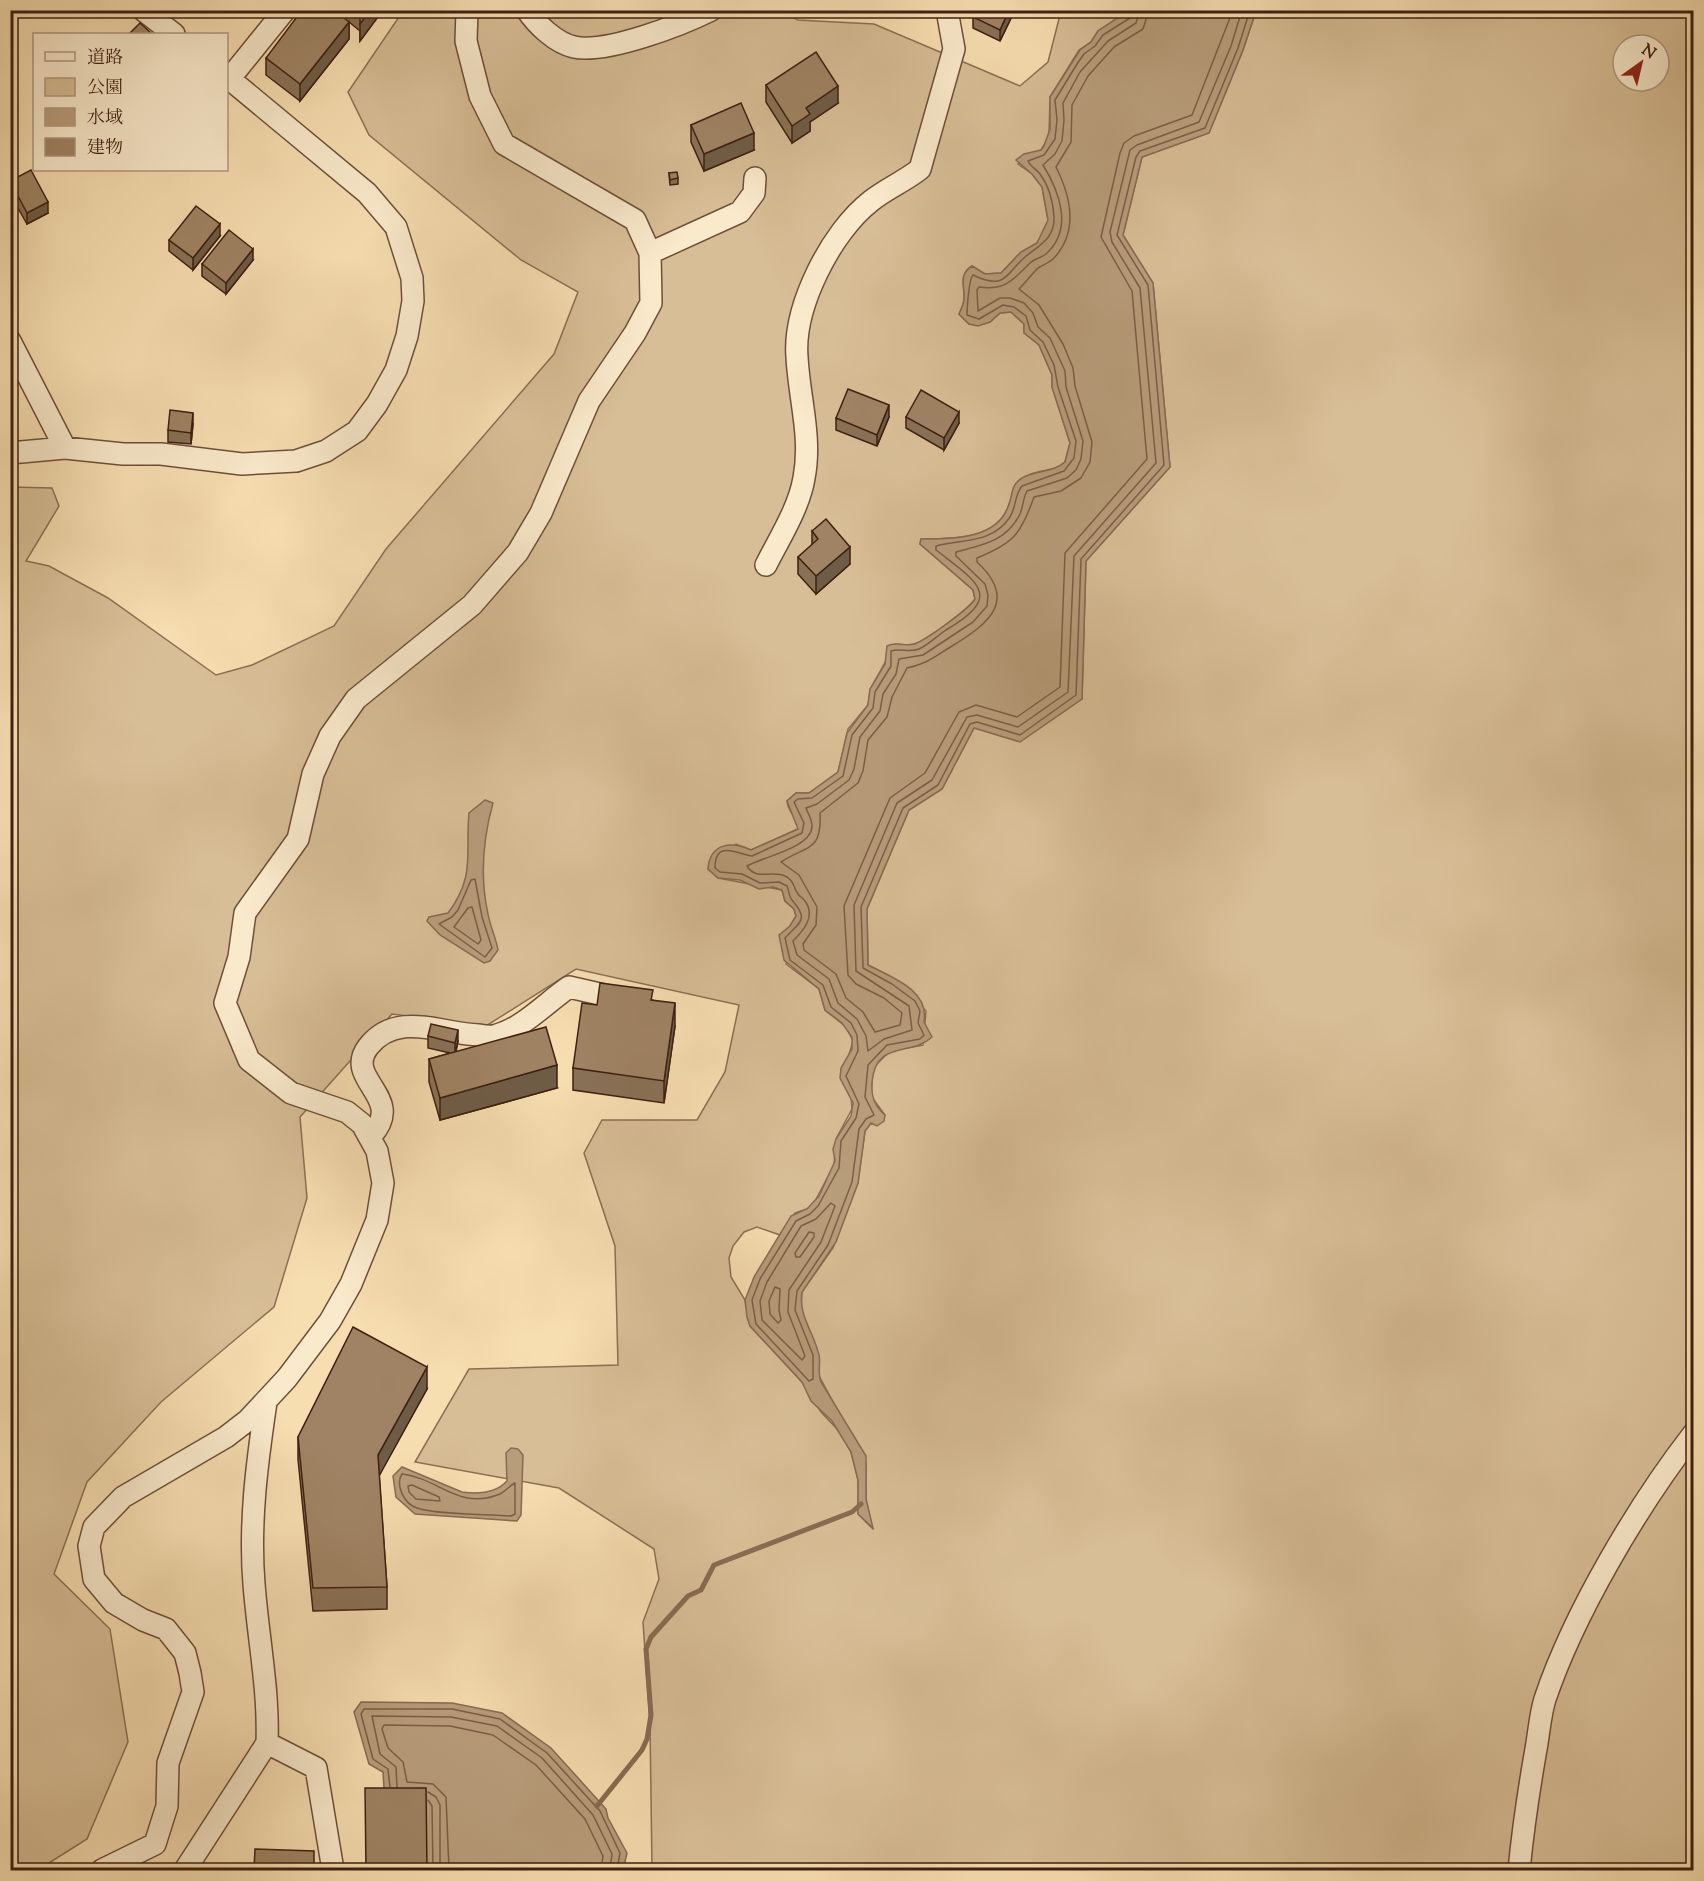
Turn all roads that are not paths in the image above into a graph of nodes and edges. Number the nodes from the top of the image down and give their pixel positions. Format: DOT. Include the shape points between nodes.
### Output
graph roads {
  1 [pos="143,10"];
  2 [pos="285,10"];
  3 [pos="466,10"];
  4 [pos="527,10"];
  5 [pos="711,10"];
  6 [pos="947,10"];
  7 [pos="173,33"];
  8 [pos="228,77"];
  9 [pos="755,178"];
  10 [pos="650,253"];
  11 [pos="10,341"];
  12 [pos="65,448"];
  13 [pos="10,453"];
  14 [pos="766,565"];
  15 [pos="646,1005"];
  16 [pos="370,1136"];
  17 [pos="267,1402"];
  18 [pos="1694,1433"];
  19 [pos="267,1743"];
  20 [pos="102,1870"];
  21 [pos="185,1870"];
  22 [pos="333,1870"];
  23 [pos="1519,1870"];
  1 -- 7 [label="street"];
  2 -- 8 [label="street"];
  3 -- 10 [label="street" via="466,41 480,96 504,144 634,220"];
  4 -- 5 [label="street" via="535,22 555,37 571,47 584,48 636,38"];
  6 -- 14 [label="street" via="954,49 920,169 870,201 844,231 818,269 801,318 796,355 808,449 804,482"];
  8 -- 12 [label="street" via="368,193 396,227 412,278 413,301 396,370 357,431 326,451 296,461 242,464"];
  9 -- 10 [label="street" via="754,193 740,212"];
  10 -- 16 [label="street" via="651,303 589,401 541,513 518,552 472,605 356,699 330,736 317,765 298,839 245,913 225,1003 249,1060 291,1093 347,1112"];
  11 -- 12 [label="street"];
  12 -- 13 [label="street"];
  15 -- 16 [label="street" via="569,987 496,1036 414,1025 388,1029 367,1048 362,1062 365,1077 381,1099 384,1115 380,1127"];
  16 -- 17 [label="street" via="381,1163 382,1183 377,1220 369,1242 330,1321"];
  17 -- 19 [label="street" via="252,1508"];
  17 -- 20 [label="street" via="226,1437 123,1497 94,1527 89,1546 94,1579 114,1603 166,1629 185,1653 193,1692 168,1763 167,1806 155,1844"];
  18 -- 23 [label="street" via="1616,1551 1578,1623 1545,1700"];
  19 -- 21 [label="street"];
  19 -- 22 [label="street" via="316,1768"];
}
